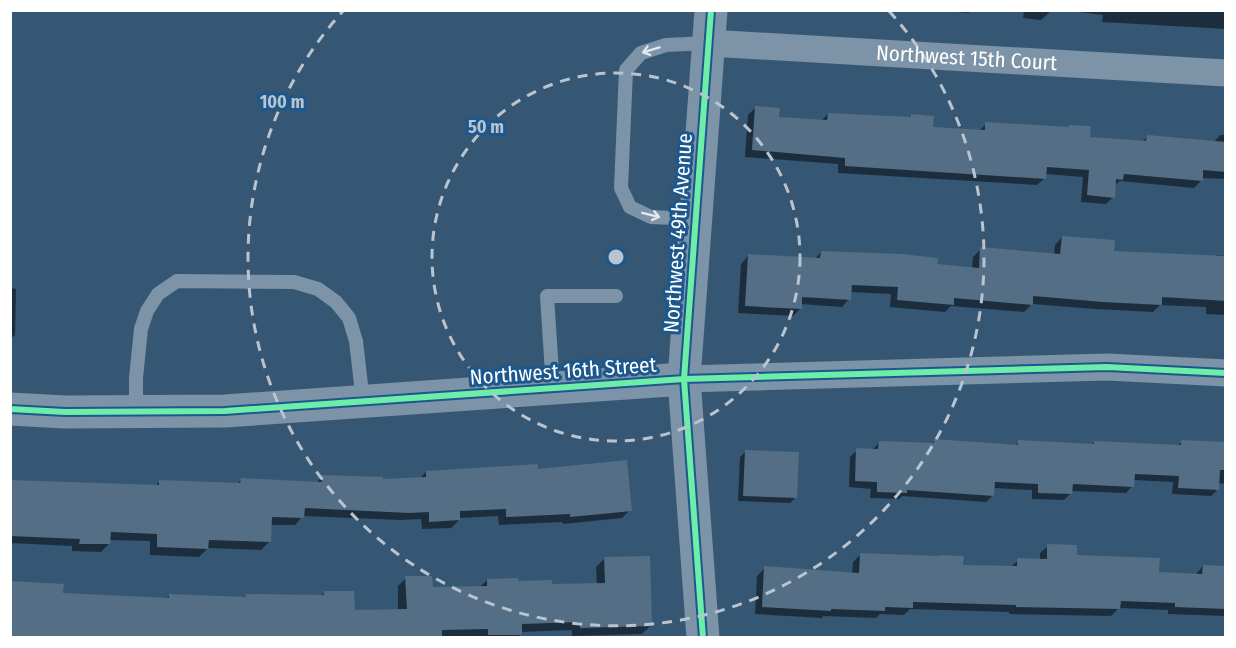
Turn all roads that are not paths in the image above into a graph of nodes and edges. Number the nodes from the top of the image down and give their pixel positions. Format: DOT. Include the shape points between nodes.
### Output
graph roads {
  1 [pos="711,10"];
  2 [pos="709,43"];
  3 [pos="1226,73"];
  4 [pos="696,219"];
  5 [pos="616,296"];
  6 [pos="1226,373"];
  7 [pos="684,379"];
  8 [pos="553,388"];
  9 [pos="363,402"];
  10 [pos="10,409"];
  11 [pos="136,412"];
  12 [pos="703,638"];
  1 -- 2 [label="street, Northwest 49th Avenue"];
  2 -- 3 [label="street, Northwest 15th Court"];
  2 -- 4 [label="street, Northwest 49th Avenue"];
  2 -- 4 [label="lane, one-way" via="666,45 641,53 626,70 621,188 630,207 651,217"];
  4 -- 7 [label="street, Northwest 49th Avenue"];
  5 -- 8 [label="lane" via="547,296"];
  6 -- 7 [label="street, Northwest 16th Street" via="1107,367"];
  7 -- 8 [label="street, Northwest 16th Street"];
  7 -- 12 [label="street, Northwest 49th Avenue"];
  8 -- 9 [label="street, Northwest 16th Street"];
  9 -- 11 [label="street, Northwest 16th Street"];
  9 -- 11 [label="lane" via="356,342 348,318 336,302 318,289 294,282 177,281 158,294 141,329"];
  10 -- 11 [label="street, Northwest 16th Street"];
}
